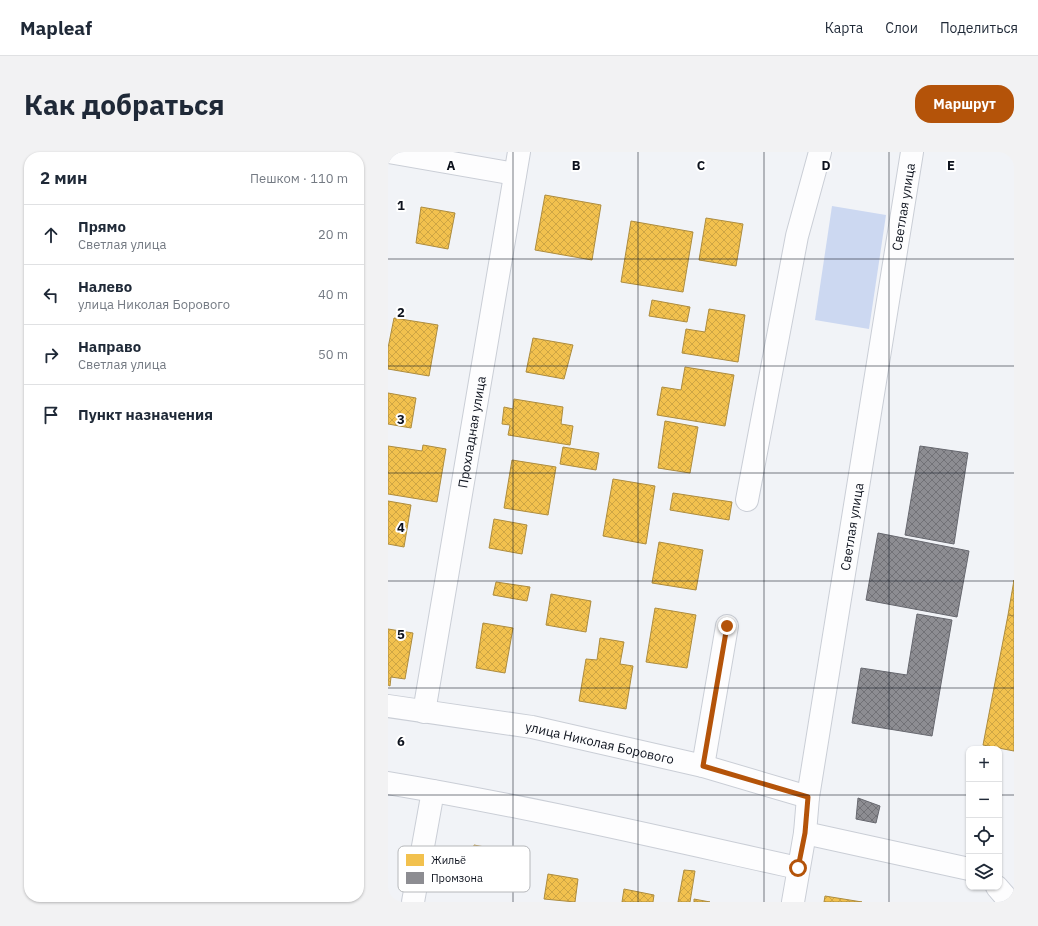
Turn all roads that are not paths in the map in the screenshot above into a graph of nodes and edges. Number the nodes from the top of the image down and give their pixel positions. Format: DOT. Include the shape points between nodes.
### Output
graph roads {
  1 [pos="389,152"];
  2 [pos="518,152"];
  3 [pos="820,152"];
  4 [pos="912,152"];
  5 [pos="515,174"];
  6 [pos="747,500"];
  7 [pos="727,626"];
  8 [pos="388,706"];
  9 [pos="424,712"];
  10 [pos="703,766"];
  11 [pos="388,783"];
  12 [pos="433,791"];
  13 [pos="808,797"];
  14 [pos="805,833"];
  15 [pos="423,846"];
  16 [pos="798,868"];
  17 [pos="966,868"];
  18 [pos="1000,890"];
  19 [pos="415,892"];
  20 [pos="413,902"];
  21 [pos="793,902"];
  22 [pos="1010,902"];
  1 -- 5 [label="street"];
  2 -- 5 [label="street, Прохладная улица"];
  3 -- 6 [label="street" via="797,236"];
  4 -- 13 [label="street, Светлая улица"];
  5 -- 9 [label="street, Прохладная улица"];
  7 -- 10 [label="street"];
  8 -- 9 [label="street, улица Николая Борового"];
  9 -- 10 [label="street, улица Николая Борового" via="532,727"];
  10 -- 13 [label="street, улица Николая Борового"];
  11 -- 12 [label="street"];
  12 -- 15 [label="street"];
  12 -- 16 [label="street"];
  13 -- 14 [label="street, Светлая улица"];
  14 -- 16 [label="street, Светлая улица"];
  14 -- 17 [label="street"];
  16 -- 21 [label="street, Светлая улица"];
  18 -- 22 [label="street"];
  19 -- 20 [label="street"];
}
